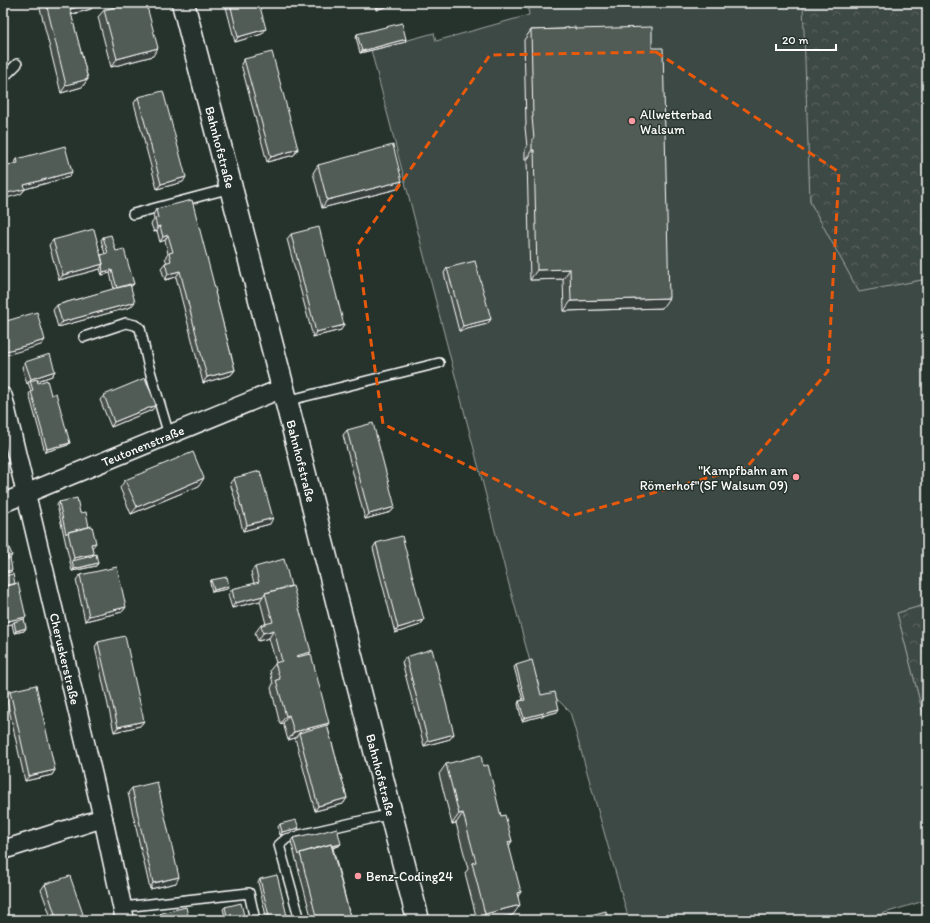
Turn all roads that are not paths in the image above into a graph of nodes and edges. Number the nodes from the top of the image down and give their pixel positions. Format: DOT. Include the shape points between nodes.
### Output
graph roads {
  1 [pos="183,3"];
  2 [pos="17,64"];
  3 [pos="3,78"];
  4 [pos="231,188"];
  5 [pos="133,214"];
  6 [pos="84,337"];
  7 [pos="439,362"];
  8 [pos="284,395"];
  9 [pos="3,398"];
  10 [pos="169,435"];
  11 [pos="27,493"];
  12 [pos="3,503"];
  13 [pos="391,814"];
  14 [pos="103,818"];
  15 [pos="3,850"];
  16 [pos="124,913"];
  17 [pos="255,920"];
  18 [pos="300,920"];
  19 [pos="418,920"];
  1 -- 4 [label="street, Bahnhofstraße"];
  2 -- 3 [label="lane"];
  4 -- 5 [label="lane"];
  4 -- 8 [label="street, Bahnhofstraße"];
  6 -- 10 [label="lane" via="126,323 140,328"];
  7 -- 8 [label="lane"];
  8 -- 10 [label="street, Teutonenstraße"];
  8 -- 13 [label="street, Bahnhofstraße"];
  9 -- 11 [label="street, Cheruskerstraße"];
  10 -- 11 [label="street, Teutonenstraße"];
  11 -- 12 [label="street, Teutonenstraße"];
  11 -- 14 [label="street, Cheruskerstraße"];
  13 -- 18 [label="lane" via="287,838 279,845"];
  13 -- 19 [label="street, Bahnhofstraße"];
  14 -- 15 [label="street"];
  14 -- 16 [label="street, Cheruskerstraße"];
  16 -- 17 [label="lane" via="249,893"];
}
